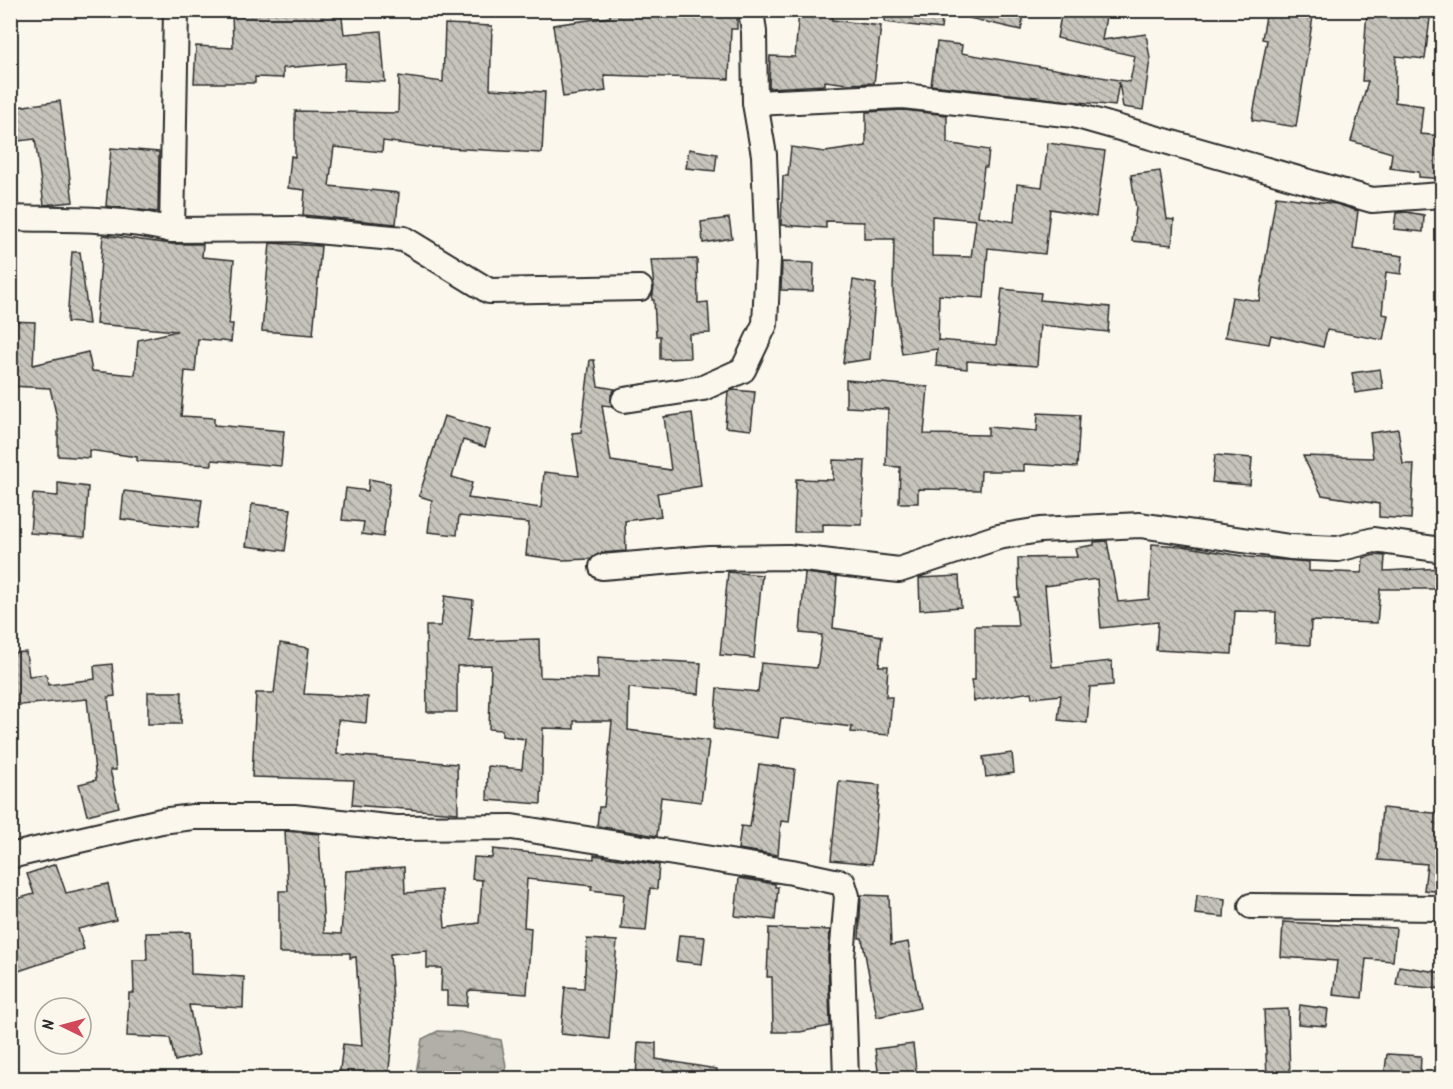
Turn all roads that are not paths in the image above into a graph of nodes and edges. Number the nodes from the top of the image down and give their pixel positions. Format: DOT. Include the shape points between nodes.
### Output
graph roads {
  1 [pos="176,10"];
  2 [pos="751,10"];
  3 [pos="755,103"];
  4 [pos="1443,195"];
  5 [pos="10,218"];
  6 [pos="172,230"];
  7 [pos="640,288"];
  8 [pos="624,400"];
  9 [pos="1443,550"];
  10 [pos="602,567"];
  11 [pos="10,856"];
  12 [pos="1251,906"];
  13 [pos="1443,908"];
  14 [pos="846,1078"];
  1 -- 6 [label="street"];
  2 -- 3 [label="street"];
  3 -- 4 [label="street" via="903,96 1074,116 1372,200"];
  3 -- 8 [label="street" via="764,155 768,259 765,324 743,370 704,388"];
  5 -- 6 [label="street"];
  6 -- 7 [label="street" via="295,229 404,239 489,291"];
  9 -- 10 [label="street" via="1374,540 1338,549 1290,547 1140,525 1040,530 998,537 899,570 788,557 709,558"];
  11 -- 14 [label="street" via="161,820 294,817 396,828 512,827 843,883 847,896 842,958"];
  12 -- 13 [label="street"];
}
